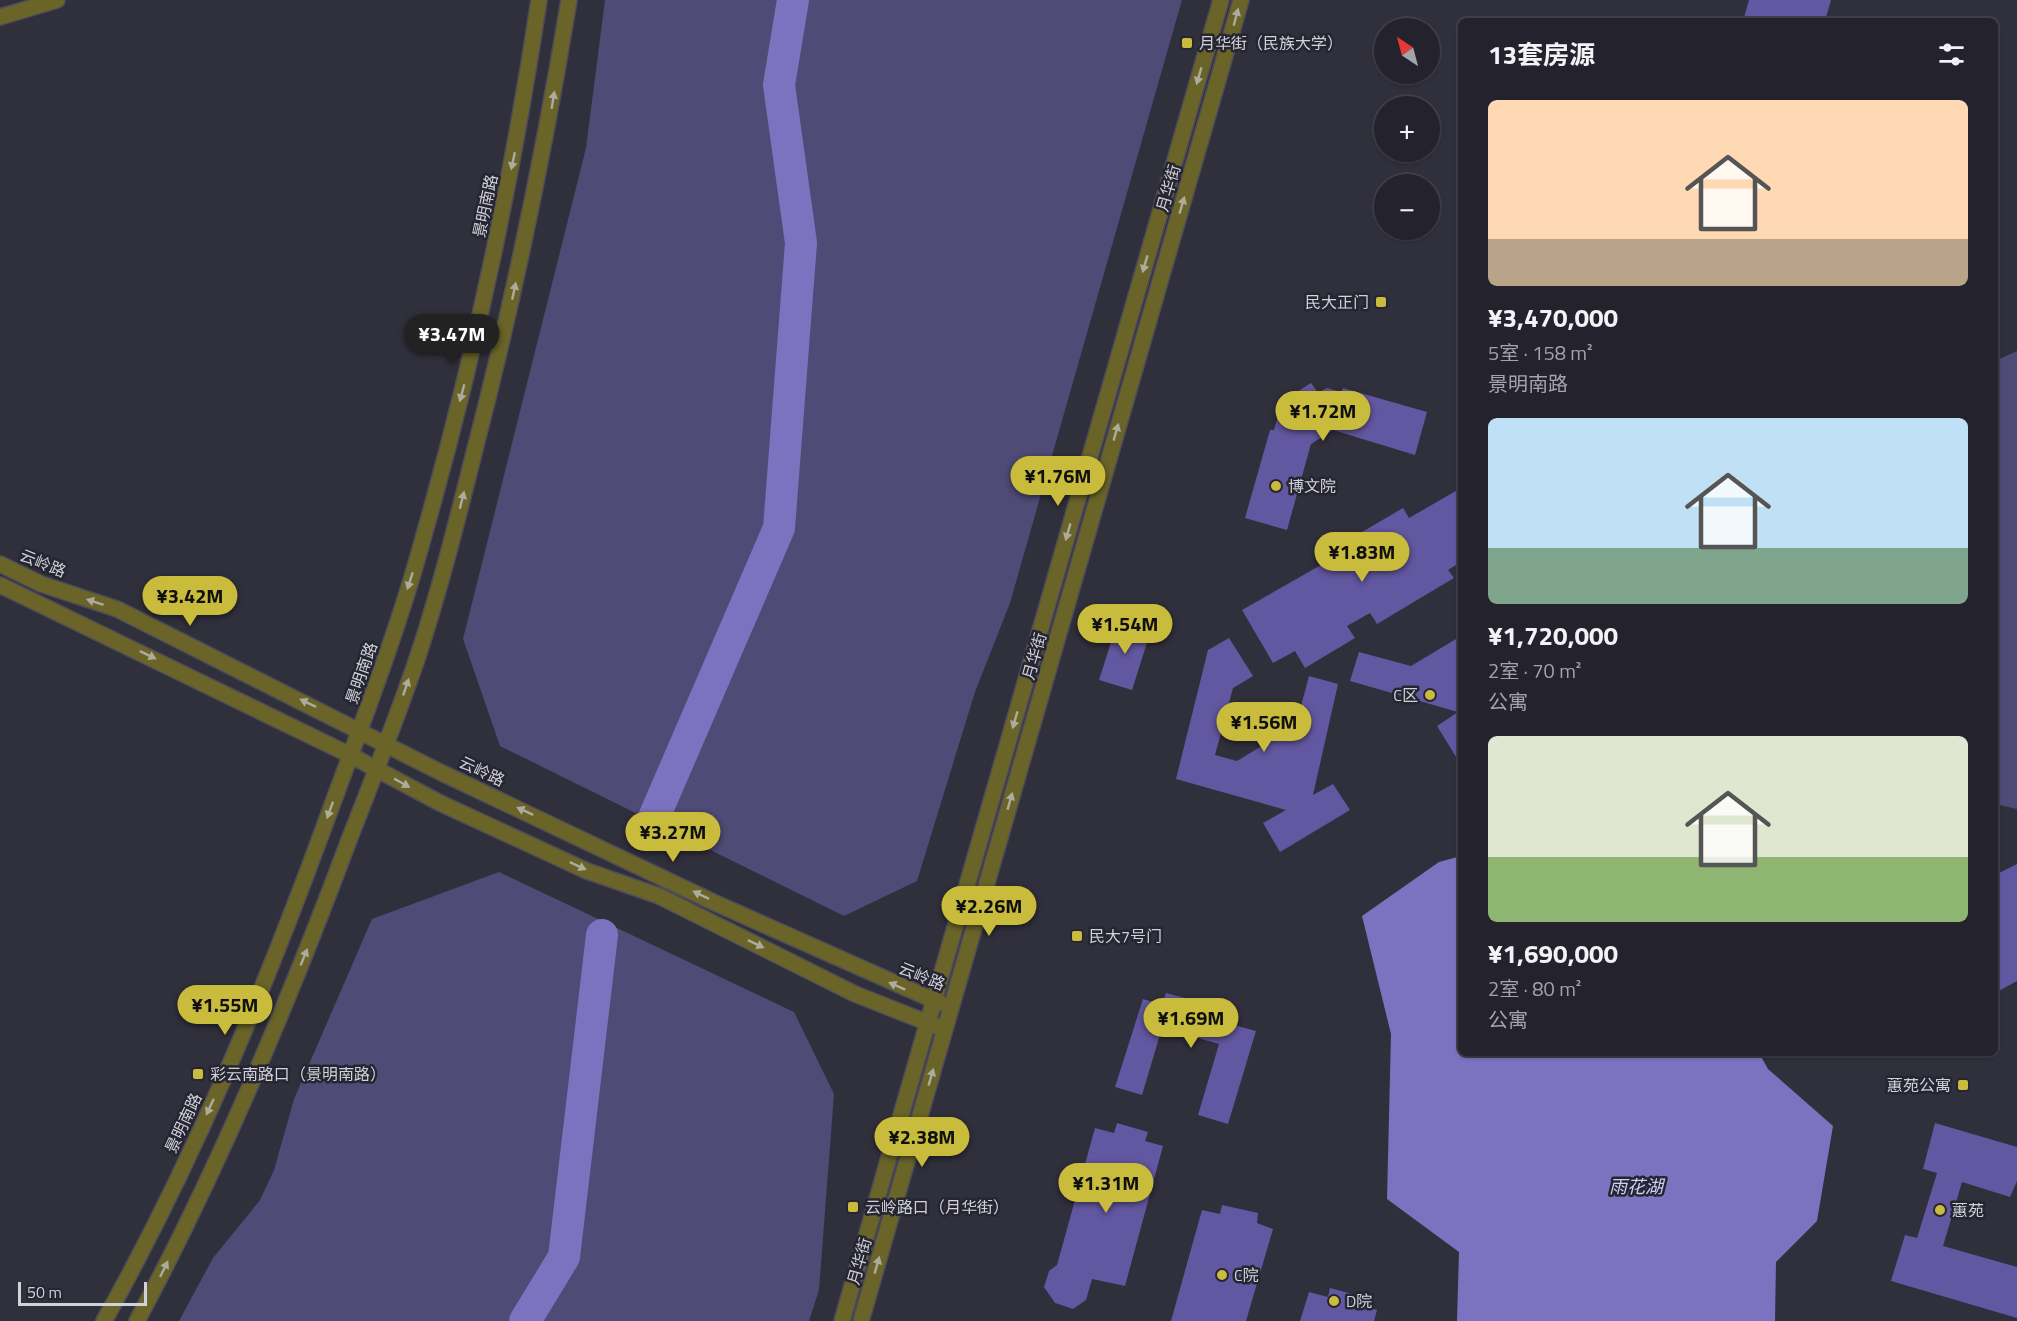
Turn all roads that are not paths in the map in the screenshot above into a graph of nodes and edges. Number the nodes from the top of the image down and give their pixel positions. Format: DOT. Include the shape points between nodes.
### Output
graph roads {
  1 [pos="57,0"];
  2 [pos="539,0"];
  3 [pos="569,0"];
  4 [pos="1221,0"];
  5 [pos="1241,0"];
  6 [pos="0,17"];
  7 [pos="0,564"];
  8 [pos="0,585"];
  9 [pos="361,729"];
  10 [pos="386,742"];
  11 [pos="350,755"];
  12 [pos="376,768"];
  13 [pos="933,1001"];
  14 [pos="952,1006"];
  15 [pos="927,1023"];
  16 [pos="945,1028"];
  17 [pos="104,1321"];
  18 [pos="137,1321"];
  19 [pos="842,1321"];
  20 [pos="861,1321"];
  1 -- 6 [label="street"];
  2 -- 9 [label="street, 景明南路, one-way" via="519,134 476,338 424,537"];
  10 -- 3 [label="street, one-way" via="447,557 501,349 546,139"];
  4 -- 13 [label="street, 月华街, one-way"];
  14 -- 5 [label="street, 月华街, one-way"];
  9 -- 7 [label="street, 云岭路, one-way" via="117,609 41,584"];
  8 -- 11 [label="street, one-way"];
  9 -- 10 [label="street, 云岭路"];
  9 -- 11 [label="street, 景明南路"];
  10 -- 12 [label="street"];
  13 -- 10 [label="street, 云岭路, one-way" via="713,902"];
  11 -- 12 [label="street"];
  11 -- 17 [label="street, 景明南路, one-way" via="241,1040 177,1180"];
  12 -- 15 [label="street, one-way" via="440,803 587,871 659,896 855,994"];
  18 -- 12 [label="street, one-way" via="267,1051"];
  13 -- 14 [label="street, 云岭路"];
  13 -- 15 [label="street, 月华街"];
  14 -- 16 [label="street, 月华街"];
  15 -- 16 [label="street"];
  15 -- 19 [label="street, 月华街"];
  20 -- 16 [label="street, 月华街, one-way"];
}
